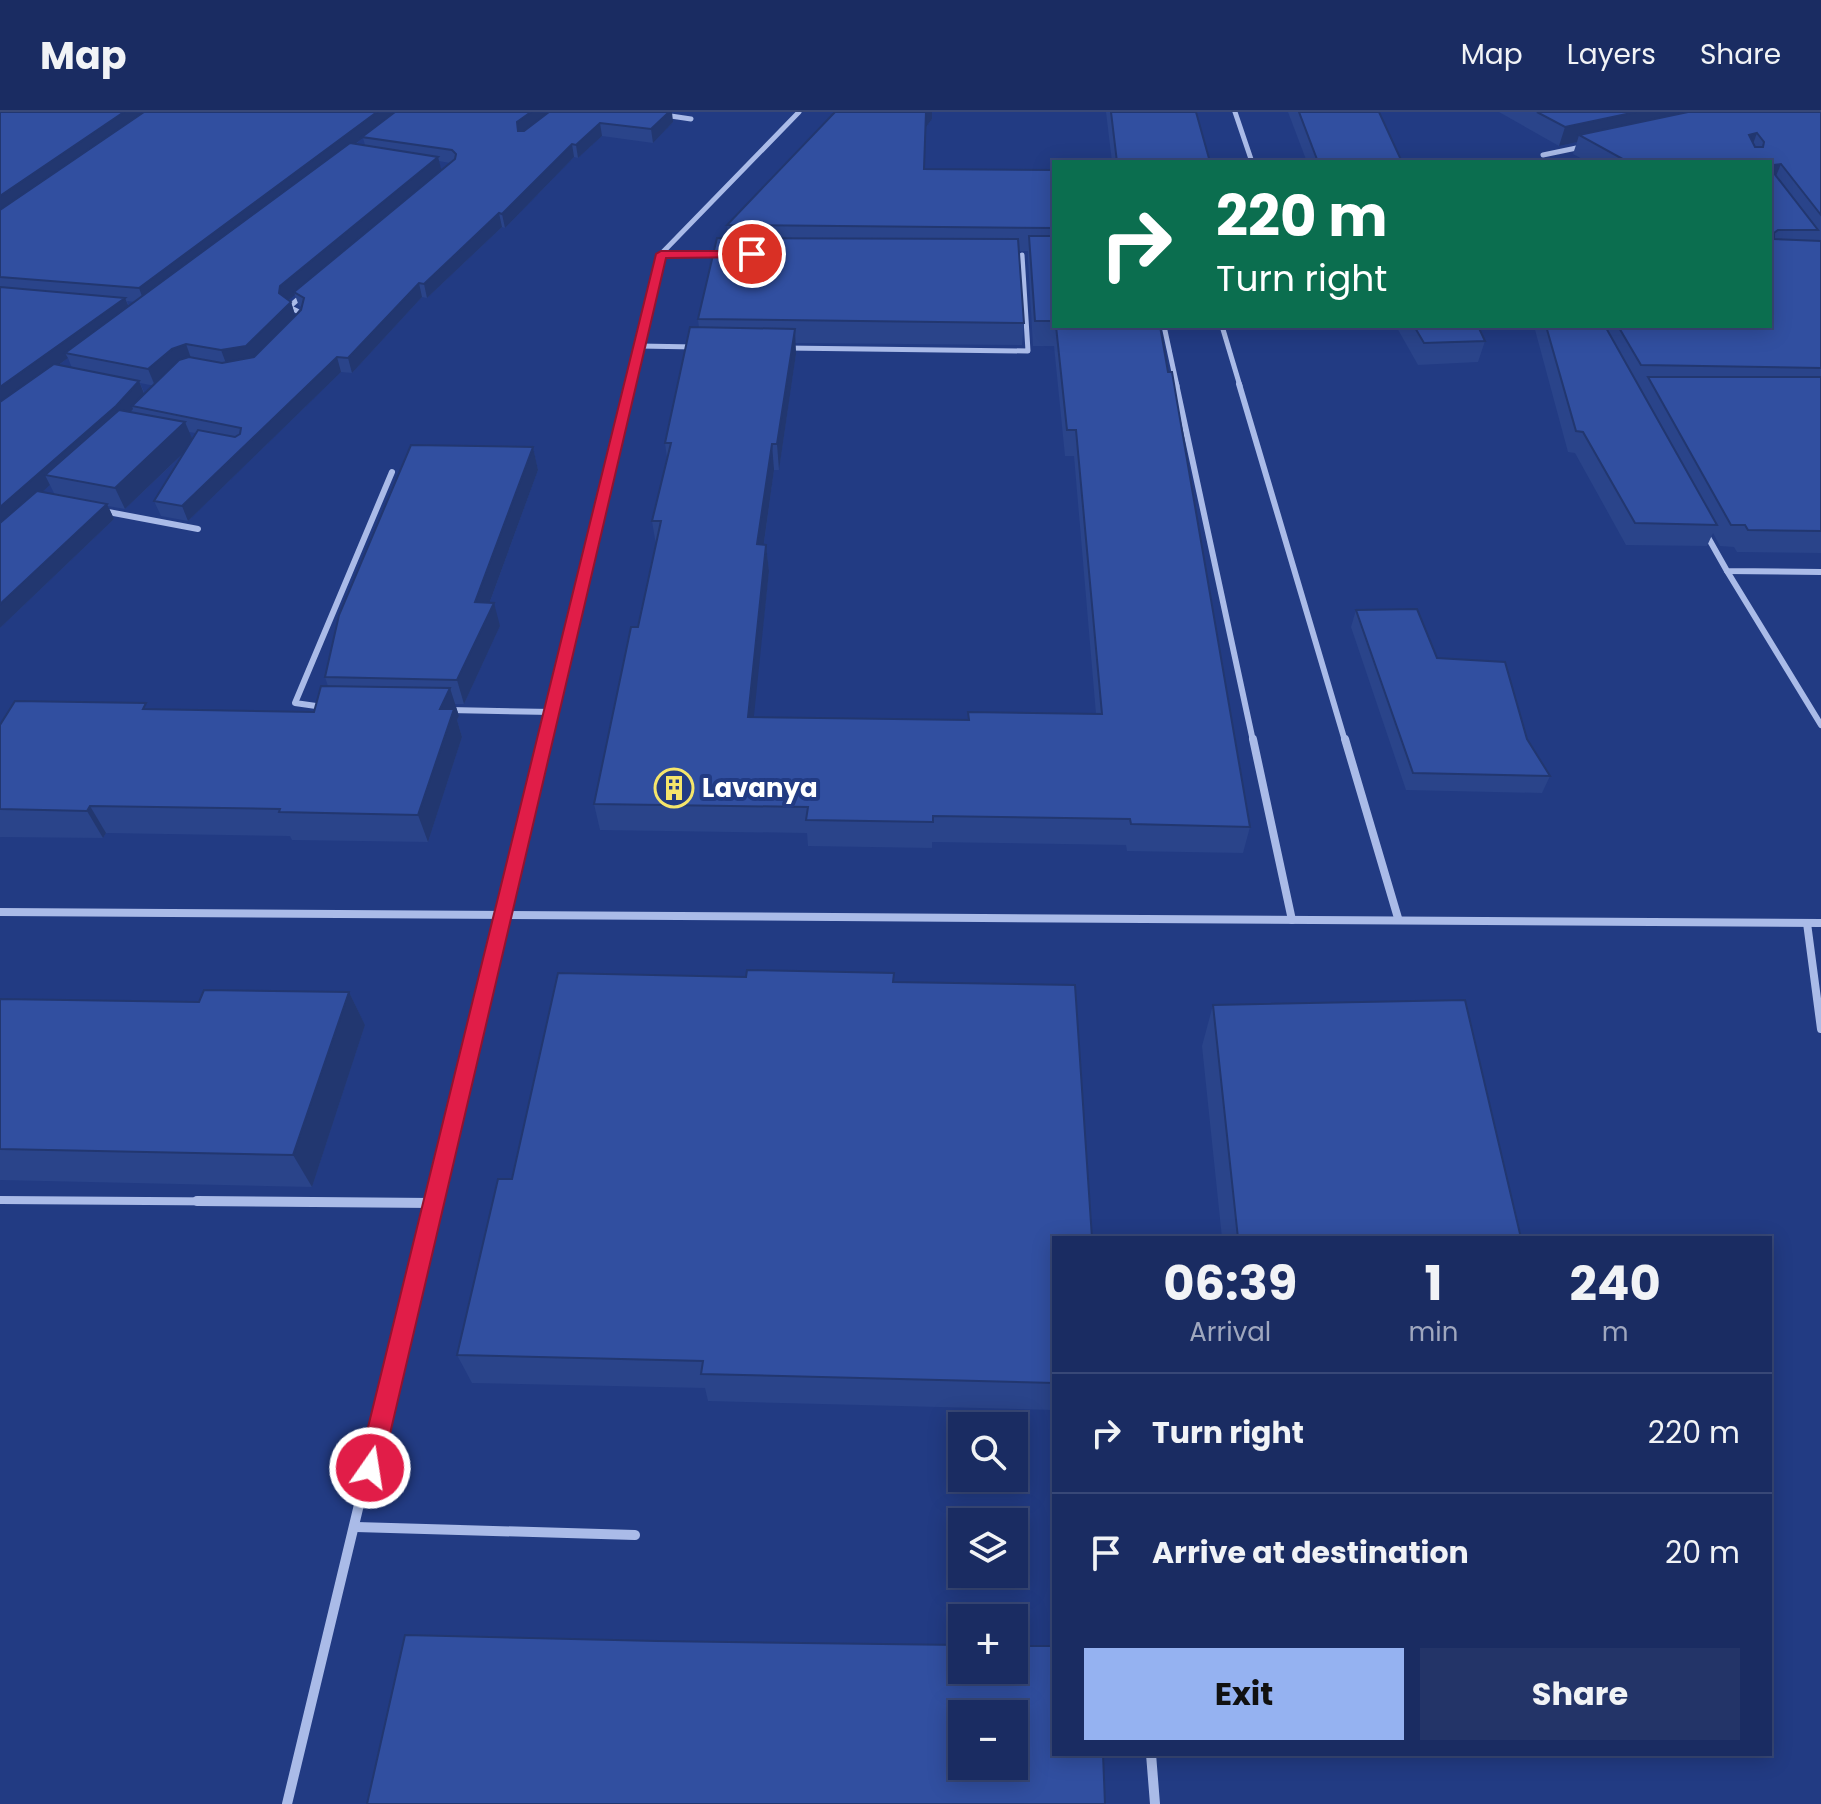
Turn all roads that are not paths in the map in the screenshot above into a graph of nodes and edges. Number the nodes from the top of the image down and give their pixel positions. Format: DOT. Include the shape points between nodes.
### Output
graph roads {
  1 [pos="664,112"];
  2 [pos="799,112"];
  3 [pos="1235,112"];
  4 [pos="691,119"];
  5 [pos="1588,145"];
  6 [pos="1543,155"];
  7 [pos="1251,160"];
  8 [pos="661,254"];
  9 [pos="724,254"];
  10 [pos="1007,255"];
  11 [pos="1022,255"];
  12 [pos="1038,255"];
  13 [pos="313,287"];
  14 [pos="301,321"];
  15 [pos="1164,328"];
  16 [pos="1223,328"];
  17 [pos="639,346"];
  18 [pos="702,347"];
  19 [pos="779,348"];
  20 [pos="392,472"];
  21 [pos="90,509"];
  22 [pos="198,529"];
  23 [pos="1704,530"];
  24 [pos="1727,571"];
  25 [pos="1821,572"];
  26 [pos="332,708"];
  27 [pos="442,710"];
  28 [pos="552,712"];
  29 [pos="1821,725"];
  30 [pos="0,912"];
  31 [pos="503,915"];
  32 [pos="1398,918"];
  33 [pos="1292,920"];
  34 [pos="1807,923"];
  35 [pos="1821,923"];
  36 [pos="1821,1029"];
  37 [pos="0,1200"];
  38 [pos="433,1203"];
  39 [pos="356,1527"];
  40 [pos="635,1535"];
  41 [pos="1151,1756"];
  42 [pos="287,1804"];
  43 [pos="1155,1804"];
  1 -- 4 [label="street" via="661,115"];
  2 -- 8 [label="street"];
  3 -- 7 [label="street"];
  5 -- 6 [label="street"];
  8 -- 9 [label="street"];
  8 -- 17 [label="street"];
  10 -- 11 [label="street"];
  11 -- 12 [label="street"];
  11 -- 19 [label="street" via="1028,351"];
  13 -- 14 [label="street" via="289,307 303,314"];
  15 -- 33 [label="street"];
  16 -- 32 [label="street"];
  17 -- 18 [label="street"];
  17 -- 28 [label="street"];
  20 -- 26 [label="street" via="295,703"];
  21 -- 22 [label="street"];
  23 -- 24 [label="street"];
  24 -- 25 [label="street"];
  24 -- 29 [label="street"];
  27 -- 28 [label="street"];
  28 -- 31 [label="street"];
  30 -- 31 [label="street"];
  31 -- 33 [label="street"];
  31 -- 38 [label="street"];
  32 -- 33 [label="street"];
  32 -- 34 [label="street"];
  34 -- 35 [label="street"];
  34 -- 36 [label="street"];
  37 -- 38 [label="street"];
  38 -- 39 [label="street"];
  39 -- 40 [label="street"];
  39 -- 42 [label="street"];
  41 -- 43 [label="street"];
}
